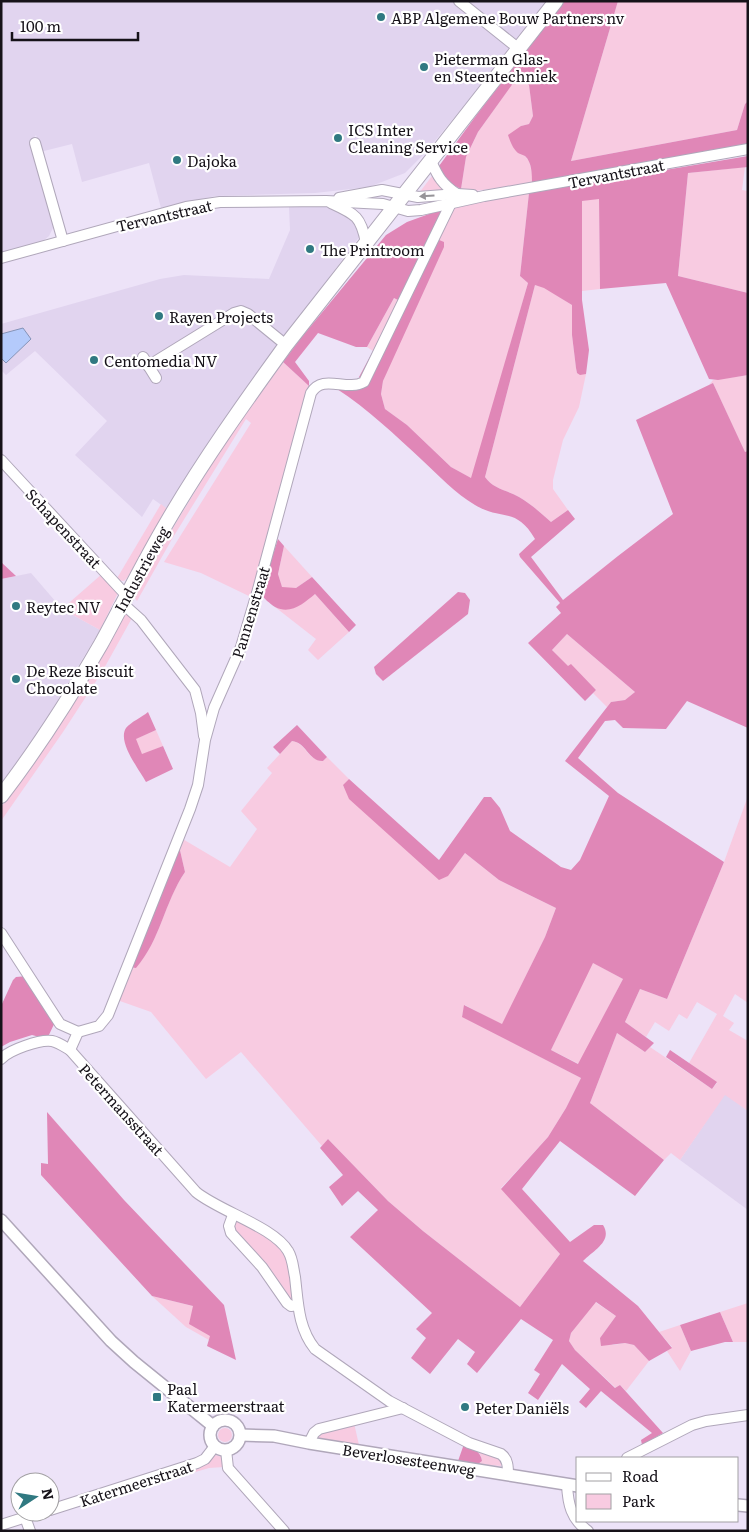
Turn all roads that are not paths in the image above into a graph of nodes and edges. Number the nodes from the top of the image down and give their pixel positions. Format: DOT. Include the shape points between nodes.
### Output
graph roads {
  1 [pos="459,1"];
  2 [pos="556,1"];
  3 [pos="519,49"];
  4 [pos="35,143"];
  5 [pos="748,149"];
  6 [pos="431,161"];
  7 [pos="406,193"];
  8 [pos="457,194"];
  9 [pos="484,196"];
  10 [pos="326,201"];
  11 [pos="451,204"];
  12 [pos="394,208"];
  13 [pos="63,241"];
  14 [pos="366,243"];
  15 [pos="1,258"];
  16 [pos="286,345"];
  17 [pos="143,357"];
  18 [pos="148,366"];
  19 [pos="156,378"];
  20 [pos="1,460"];
  21 [pos="124,599"];
  22 [pos="205,740"];
  23 [pos="1,796"];
  24 [pos="1,933"];
  25 [pos="60,1024"];
  26 [pos="78,1032"];
  27 [pos="52,1041"];
  28 [pos="70,1050"];
  29 [pos="1,1059"];
  30 [pos="234,1215"];
  31 [pos="1,1220"];
  32 [pos="298,1305"];
  33 [pos="403,1408"];
  34 [pos="748,1415"];
  35 [pos="213,1426"];
  36 [pos="240,1435"];
  37 [pos="309,1443"];
  38 [pos="221,1448"];
  39 [pos="629,1457"];
  40 [pos="508,1475"];
  41 [pos="573,1485"];
  42 [pos="60,1507"];
  43 [pos="576,1520"];
  44 [pos="577,1522"];
  45 [pos="284,1531"];
  46 [pos="588,1531"];
  1 -- 3 [label="street"];
  2 -- 3 [label="main road, Industrieweg"];
  3 -- 6 [label="main road, Industrieweg"];
  4 -- 13 [label="street"];
  5 -- 9 [label="street, Tervantstraat"];
  6 -- 7 [label="main road, Industrieweg"];
  6 -- 8 [label="street" via="439,179"];
  8 -- 7 [label="street, Tervantstraat, one-way" via="418,197"];
  7 -- 10 [label="street, Tervantstraat" via="382,190"];
  7 -- 12 [label="main road, Industrieweg"];
  8 -- 9 [label="street, Tervantstraat"];
  9 -- 11 [label="street, Tervantstraat"];
  10 -- 12 [label="street, Tervantstraat" via="383,204"];
  10 -- 13 [label="street, Tervantstraat" via="220,202 186,207"];
  10 -- 14 [label="street, Tervantstraat" via="359,219"];
  11 -- 12 [label="street, Tervantstraat" via="408,211"];
  11 -- 22 [label="street, Pannenstraat" via="364,382 355,386 322,384 315,386 311,393 241,647 214,708"];
  12 -- 14 [label="main road, Industrieweg"];
  13 -- 15 [label="street, Tervantstraat"];
  14 -- 16 [label="main road, Industrieweg"];
  16 -- 18 [label="street" via="248,314 234,312"];
  16 -- 21 [label="main road, Industrieweg" via="210,454 166,523"];
  17 -- 18 [label="street"];
  18 -- 19 [label="street"];
  20 -- 21 [label="street, Schapenstraat"];
  21 -- 22 [label="street, Schapenstraat" via="195,690"];
  21 -- 23 [label="main road, Industrieweg" via="76,686"];
  22 -- 26 [label="street, Pannenstraat" via="198,785 108,1015 98,1026"];
  24 -- 25 [label="street"];
  25 -- 26 [label="street"];
  25 -- 27 [label="street"];
  26 -- 28 [label="street"];
  27 -- 28 [label="street, Petermansstraat"];
  27 -- 29 [label="street" via="20,1047"];
  28 -- 30 [label="street, Petermansstraat" via="196,1192"];
  30 -- 32 [label="street, Petermansstraat" via="270,1234 284,1246 293,1265"];
  30 -- 32 [label="street" via="229,1226 232,1233 262,1267 287,1303"];
  31 -- 35 [label="street" via="111,1341"];
  32 -- 33 [label="street, Petermansstraat" via="302,1328 315,1348"];
  33 -- 37 [label="street" via="319,1429"];
  33 -- 40 [label="street, Petermansstraat" via="469,1443 501,1454 507,1462"];
  34 -- 39 [label="street" via="692,1425"];
  35 -- 36 [label="street" via="224,1420 232,1421 238,1426"];
  35 -- 38 [label="street" via="212,1443"];
  36 -- 37 [label="street, Beverlosesteenweg" via="274,1436"];
  36 -- 38 [label="street" via="235,1447"];
  37 -- 40 [label="street, Beverlosesteenweg"];
  38 -- 42 [label="street, Katermeerstraat" via="197,1463"];
  38 -- 45 [label="street" via="228,1468"];
  40 -- 41 [label="street, Beverlosesteenweg"];
  41 -- 43 [label="street" via="569,1507"];
  44 -- 46 [label="street"];
}
